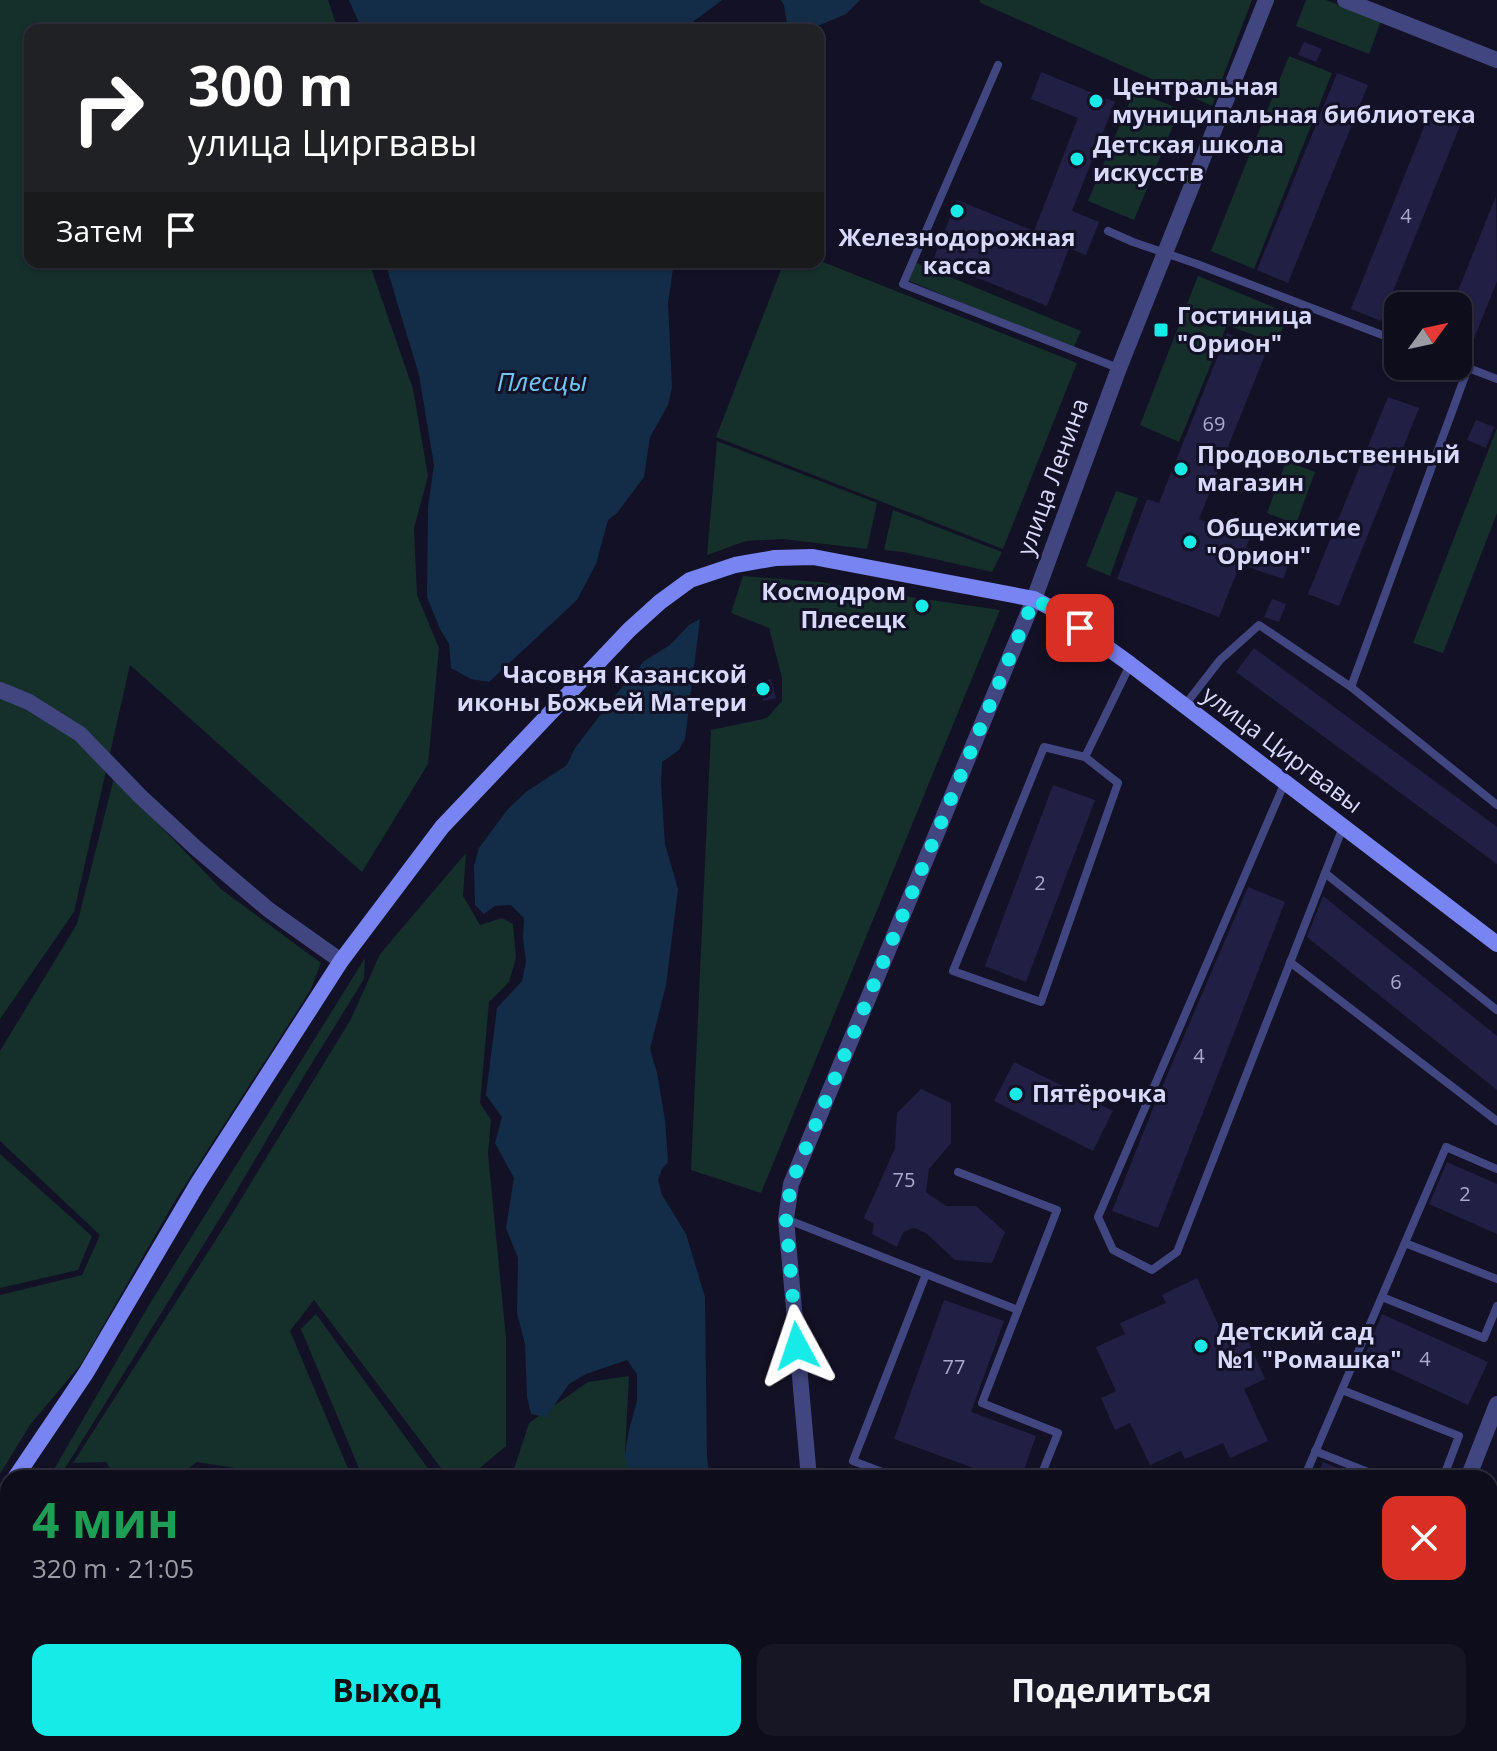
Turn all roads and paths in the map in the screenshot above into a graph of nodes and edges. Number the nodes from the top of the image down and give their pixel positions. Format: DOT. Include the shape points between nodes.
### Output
graph roads {
  1 [pos="1266,0"];
  2 [pos="1345,0"];
  3 [pos="1497,60"];
  4 [pos="998,65"];
  5 [pos="1108,231"];
  6 [pos="1166,252"];
  7 [pos="1384,336"];
  8 [pos="1119,368"];
  9 [pos="1472,370"];
  10 [pos="1497,379"];
  11 [pos="1464,380"];
  12 [pos="1034,599"];
  13 [pos="1130,664"];
  14 [pos="1351,687"];
  15 [pos="0,690"];
  16 [pos="1185,705"];
  17 [pos="1085,757"];
  18 [pos="1285,782"];
  19 [pos="1497,805"];
  20 [pos="1343,827"];
  21 [pos="1325,873"];
  22 [pos="1497,944"];
  23 [pos="341,961"];
  24 [pos="1290,962"];
  25 [pos="1497,1010"];
  26 [pos="1497,1121"];
  27 [pos="1497,1169"];
  28 [pos="958,1172"];
  29 [pos="786,1219"];
  30 [pos="1405,1243"];
  31 [pos="926,1274"];
  32 [pos="1497,1279"];
  33 [pos="1382,1297"];
  34 [pos="1497,1306"];
  35 [pos="1018,1310"];
  36 [pos="1342,1390"];
  37 [pos="1497,1404"];
  38 [pos="1315,1451"];
  39 [pos="20,1470"];
  40 [pos="808,1470"];
  41 [pos="877,1470"];
  42 [pos="1043,1470"];
  43 [pos="1307,1470"];
  44 [pos="1363,1470"];
  45 [pos="1446,1470"];
  46 [pos="1471,1470"];
  1 -- 6 [label="street, улица Ленина"];
  2 -- 3 [label="street"];
  4 -- 8 [label="lane" via="903,284"];
  5 -- 6 [label="lane"];
  6 -- 7 [label="lane"];
  6 -- 8 [label="street, улица Ленина"];
  8 -- 12 [label="street, улица Ленина"];
  9 -- 10 [label="lane"];
  11 -- 14 [label="lane"];
  12 -- 13 [label="main road, улица Циргвавы"];
  12 -- 23 [label="main road" via="813,557 735,565 690,580 629,630 442,827"];
  12 -- 29 [label="street, улица Ленина" via="791,1184"];
  13 -- 16 [label="main road, улица Циргвавы"];
  13 -- 17 [label="lane"];
  14 -- 16 [label="lane" via="1259,625 1220,660"];
  14 -- 19 [label="lane"];
  15 -- 23 [label="street" via="80,734 197,849"];
  16 -- 18 [label="main road, улица Циргвавы"];
  17 -- 17 [label="lane" via="1044,747 953,971 1041,1002 1118,783"];
  18 -- 20 [label="main road, улица Циргвавы"];
  18 -- 24 [label="lane" via="1098,1217 1113,1250 1152,1270 1177,1252"];
  20 -- 21 [label="lane"];
  20 -- 22 [label="main road, улица Циргвавы"];
  21 -- 24 [label="lane"];
  21 -- 25 [label="lane"];
  23 -- 39 [label="main road"];
  24 -- 26 [label="lane"];
  27 -- 30 [label="lane" via="1446,1147"];
  28 -- 35 [label="lane" via="1057,1210"];
  29 -- 31 [label="lane"];
  29 -- 40 [label="street, улица Ленина"];
  30 -- 32 [label="lane"];
  30 -- 33 [label="lane"];
  31 -- 35 [label="lane"];
  31 -- 41 [label="lane" via="853,1461"];
  33 -- 34 [label="lane" via="1484,1338"];
  33 -- 36 [label="lane"];
  35 -- 42 [label="lane" via="982,1403 1058,1433"];
  36 -- 38 [label="lane"];
  36 -- 45 [label="lane" via="1459,1436"];
  37 -- 46 [label="street"];
  38 -- 43 [label="lane"];
  38 -- 44 [label="lane"];
}
